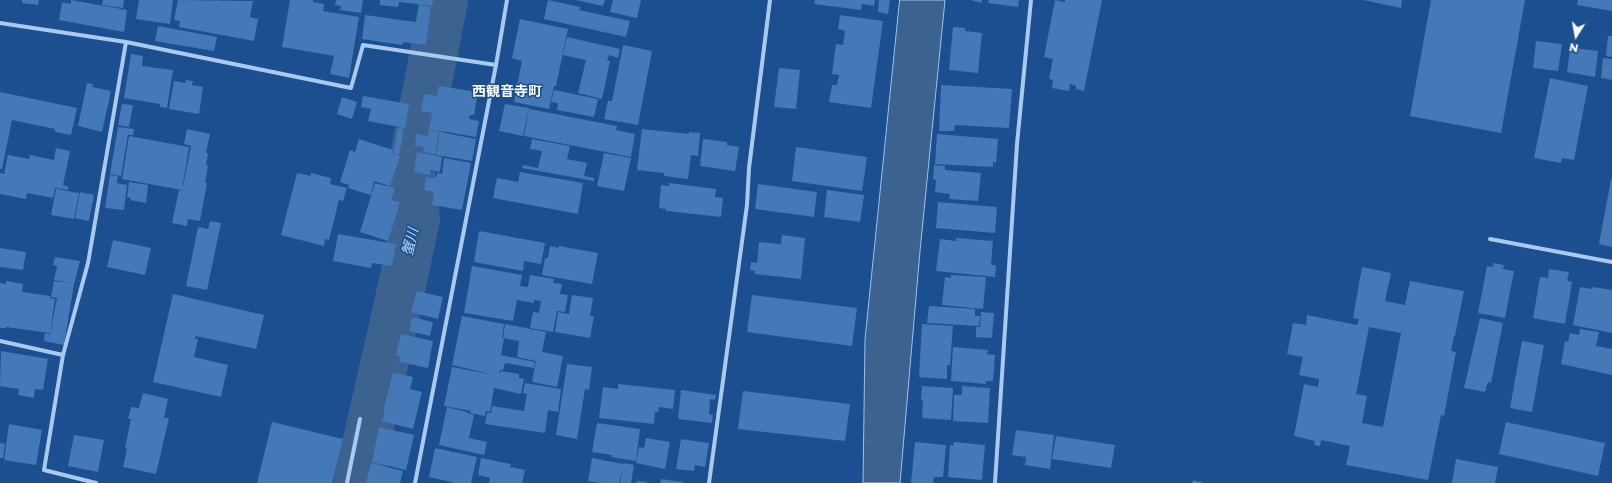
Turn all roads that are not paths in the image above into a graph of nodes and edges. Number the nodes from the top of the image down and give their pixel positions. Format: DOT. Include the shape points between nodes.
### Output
graph roads {
  1 [pos="508,0"];
  2 [pos="770,0"];
  3 [pos="1031,0"];
  4 [pos="0,23"];
  5 [pos="126,42"];
  6 [pos="496,65"];
  7 [pos="1490,239"];
  8 [pos="1612,262"];
  9 [pos="0,341"];
  10 [pos="63,355"];
  11 [pos="360,419"];
  12 [pos="96,483"];
  13 [pos="347,483"];
  14 [pos="415,483"];
  15 [pos="709,483"];
  16 [pos="995,483"];
  1 -- 6 [label="street"];
  2 -- 15 [label="street" via="749,168 747,205"];
  3 -- 16 [label="street" via="1017,144"];
  4 -- 5 [label="street"];
  5 -- 6 [label="street" via="351,88 363,45"];
  5 -- 10 [label="street" via="88,263"];
  6 -- 14 [label="street"];
  7 -- 8 [label="street"];
  9 -- 10 [label="street"];
  10 -- 12 [label="street" via="44,470"];
  11 -- 13 [label="street"];
}
